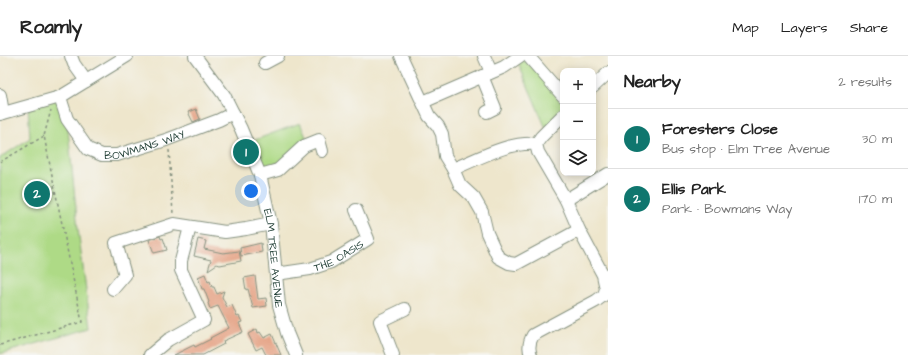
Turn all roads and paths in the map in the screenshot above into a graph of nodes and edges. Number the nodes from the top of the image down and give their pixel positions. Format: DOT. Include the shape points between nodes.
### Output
graph roads {
  1 [pos="71,56"];
  2 [pos="127,56"];
  3 [pos="195,56"];
  4 [pos="276,56"];
  5 [pos="401,56"];
  6 [pos="484,56"];
  7 [pos="520,56"];
  8 [pos="528,56"];
  9 [pos="265,63"];
  10 [pos="608,73"];
  11 [pos="487,74"];
  12 [pos="86,81"];
  13 [pos="596,84"];
  14 [pos="560,93"];
  15 [pos="0,95"];
  16 [pos="58,98"];
  17 [pos="423,102"];
  18 [pos="487,112"];
  19 [pos="233,113"];
  20 [pos="1,114"];
  21 [pos="560,118"];
  22 [pos="44,136"];
  23 [pos="166,140"];
  24 [pos="536,144"];
  25 [pos="322,151"];
  26 [pos="0,162"];
  27 [pos="454,169"];
  28 [pos="608,174"];
  29 [pos="260,175"];
  30 [pos="566,200"];
  31 [pos="356,210"];
  32 [pos="174,224"];
  33 [pos="271,224"];
  34 [pos="190,227"];
  35 [pos="579,230"];
  36 [pos="276,274"];
  37 [pos="113,289"];
  38 [pos="405,309"];
  39 [pos="0,345"];
  40 [pos="150,355"];
  41 [pos="296,355"];
  42 [pos="393,355"];
  43 [pos="531,355"];
  1 -- 12 [label="street"];
  2 -- 12 [label="street"];
  3 -- 19 [label="street, ELM TREE AVENUE" via="224,95"];
  4 -- 9 [label="street"];
  5 -- 17 [label="street"];
  6 -- 11 [label="street"];
  7 -- 11 [label="street"];
  8 -- 14 [label="street"];
  10 -- 13 [label="street"];
  11 -- 17 [label="street"];
  11 -- 18 [label="street" via="495,108"];
  12 -- 16 [label="street"];
  15 -- 20 [label="street"];
  16 -- 20 [label="street"];
  16 -- 22 [label="path"];
  16 -- 23 [label="street, BOWMANS WAY" via="66,119 88,149 102,155 117,155"];
  17 -- 27 [label="street" via="442,134 445,156"];
  19 -- 23 [label="street, BOWMANS WAY"];
  19 -- 29 [label="street, ELM TREE AVENUE"];
  21 -- 24 [label="street"];
  22 -- 26 [label="path"];
  22 -- 39 [label="path" via="82,322"];
  23 -- 32 [label="path" via="169,146"];
  24 -- 27 [label="street" via="510,146"];
  24 -- 30 [label="street" via="538,152"];
  25 -- 29 [label="street" via="319,140 304,146 278,170"];
  27 -- 35 [label="street" via="460,185 474,198 482,212 487,233 498,257 509,263 516,264"];
  28 -- 30 [label="street"];
  29 -- 33 [label="street, ELM TREE AVENUE"];
  30 -- 35 [label="street"];
  31 -- 36 [label="street, THE OASIS" via="368,239 331,262 310,269"];
  32 -- 34 [label="street"];
  32 -- 37 [label="street" via="116,243 125,275"];
  33 -- 34 [label="street" via="225,232"];
  33 -- 36 [label="street, ELM TREE AVENUE"];
  34 -- 40 [label="street" via="181,270 204,320 168,340"];
  35 -- 43 [label="street" via="603,275 606,284 604,296 533,335 529,350"];
  36 -- 41 [label="street, ELM TREE AVENUE" via="279,305"];
  38 -- 42 [label="street" via="380,321"];
}
